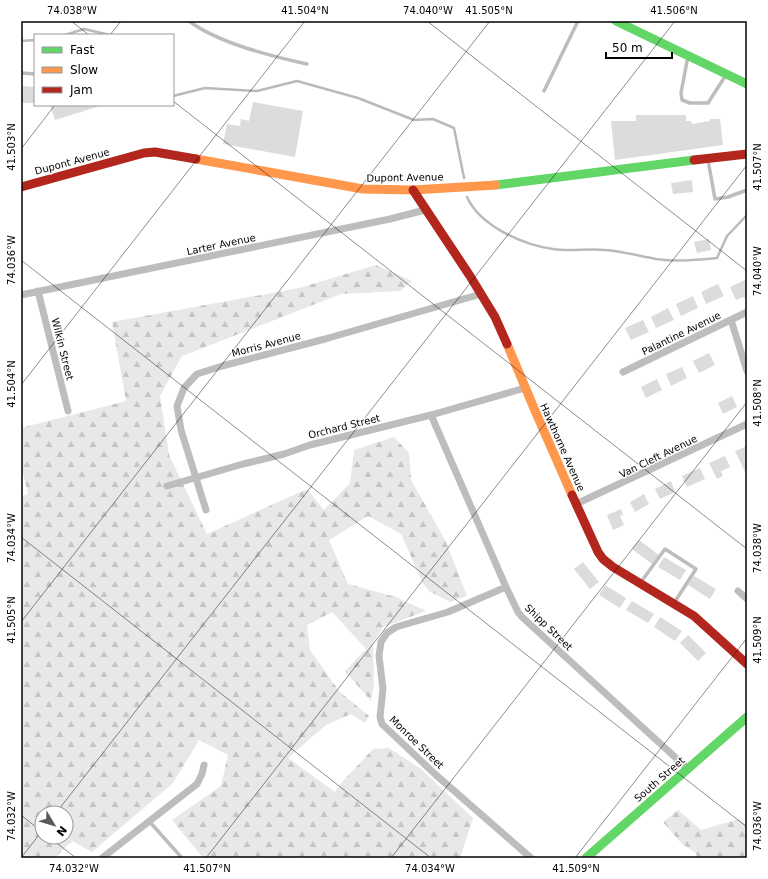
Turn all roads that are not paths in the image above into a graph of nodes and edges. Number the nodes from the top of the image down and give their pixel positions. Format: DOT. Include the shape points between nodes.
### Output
graph roads {
  1 [pos="189,21"];
  2 [pos="578,21"];
  3 [pos="616,21"];
  4 [pos="688,56"];
  5 [pos="306,64"];
  6 [pos="21,73"];
  7 [pos="34,74"];
  8 [pos="727,75"];
  9 [pos="747,84"];
  10 [pos="544,91"];
  11 [pos="747,154"];
  12 [pos="708,159"];
  13 [pos="21,186"];
  14 [pos="413,190"];
  15 [pos="747,190"];
  16 [pos="425,210"];
  17 [pos="38,291"];
  18 [pos="21,294"];
  19 [pos="481,294"];
  20 [pos="747,312"];
  21 [pos="731,320"];
  22 [pos="747,370"];
  23 [pos="623,372"];
  24 [pos="525,388"];
  25 [pos="68,411"];
  26 [pos="431,415"];
  27 [pos="747,424"];
  28 [pos="196,477"];
  29 [pos="167,486"];
  30 [pos="576,504"];
  31 [pos="206,510"];
  32 [pos="640,584"];
  33 [pos="506,587"];
  34 [pos="738,592"];
  35 [pos="747,599"];
  36 [pos="674,604"];
  37 [pos="747,664"];
  38 [pos="747,718"];
  39 [pos="204,765"];
  40 [pos="688,769"];
  41 [pos="149,821"];
  42 [pos="179,854"];
  43 [pos="102,858"];
  44 [pos="174,858"];
  45 [pos="182,858"];
  46 [pos="531,858"];
  47 [pos="586,858"];
  1 -- 5 [label="lane" via="238,45"];
  2 -- 10 [label="lane"];
  3 -- 4 [label="street"];
  4 -- 8 [label="street"];
  4 -- 8 [label="lane" via="682,100 690,103 708,103"];
  6 -- 7 [label="lane"];
  8 -- 9 [label="street"];
  11 -- 12 [label="street, Dupont Avenue"];
  12 -- 14 [label="street, Dupont Avenue" via="492,185"];
  12 -- 15 [label="lane" via="714,199"];
  13 -- 14 [label="street, Dupont Avenue" via="155,152 363,189"];
  14 -- 16 [label="street, Hawthorne Avenue"];
  16 -- 17 [label="street, Larter Avenue"];
  16 -- 19 [label="street, Hawthorne Avenue"];
  17 -- 18 [label="street, Larter Avenue"];
  17 -- 25 [label="street, Wilkin Street"];
  19 -- 24 [label="street, Hawthorne Avenue" via="503,333"];
  19 -- 28 [label="street, Morris Avenue" via="197,374 184,388 177,406 181,430"];
  20 -- 21 [label="street, Palantine Avenue"];
  21 -- 22 [label="street"];
  21 -- 23 [label="street, Palantine Avenue"];
  24 -- 26 [label="street, Orchard Street"];
  24 -- 30 [label="street, Hawthorne Avenue"];
  26 -- 28 [label="street, Orchard Street"];
  26 -- 33 [label="street, Shipp Street"];
  27 -- 30 [label="street, Van Cleft Avenue"];
  28 -- 29 [label="street, Orchard Street"];
  28 -- 31 [label="street, Morris Avenue"];
  30 -- 32 [label="street, Hawthorne Avenue" via="603,559"];
  32 -- 36 [label="street, Hawthorne Avenue"];
  32 -- 36 [label="lane" via="665,549 696,569"];
  33 -- 40 [label="street, Shipp Street" via="522,617"];
  33 -- 46 [label="street, Monroe Street" via="448,612 396,627 387,633 381,642 379,656 383,689 380,718 382,724 436,775"];
  34 -- 35 [label="street"];
  36 -- 37 [label="street, Hawthorne Avenue" via="694,616"];
  38 -- 40 [label="street, South Street"];
  39 -- 41 [label="street" via="197,784"];
  40 -- 47 [label="street, South Street"];
  41 -- 42 [label="lane"];
  41 -- 43 [label="street"];
  42 -- 44 [label="lane"];
  42 -- 45 [label="lane"];
}
